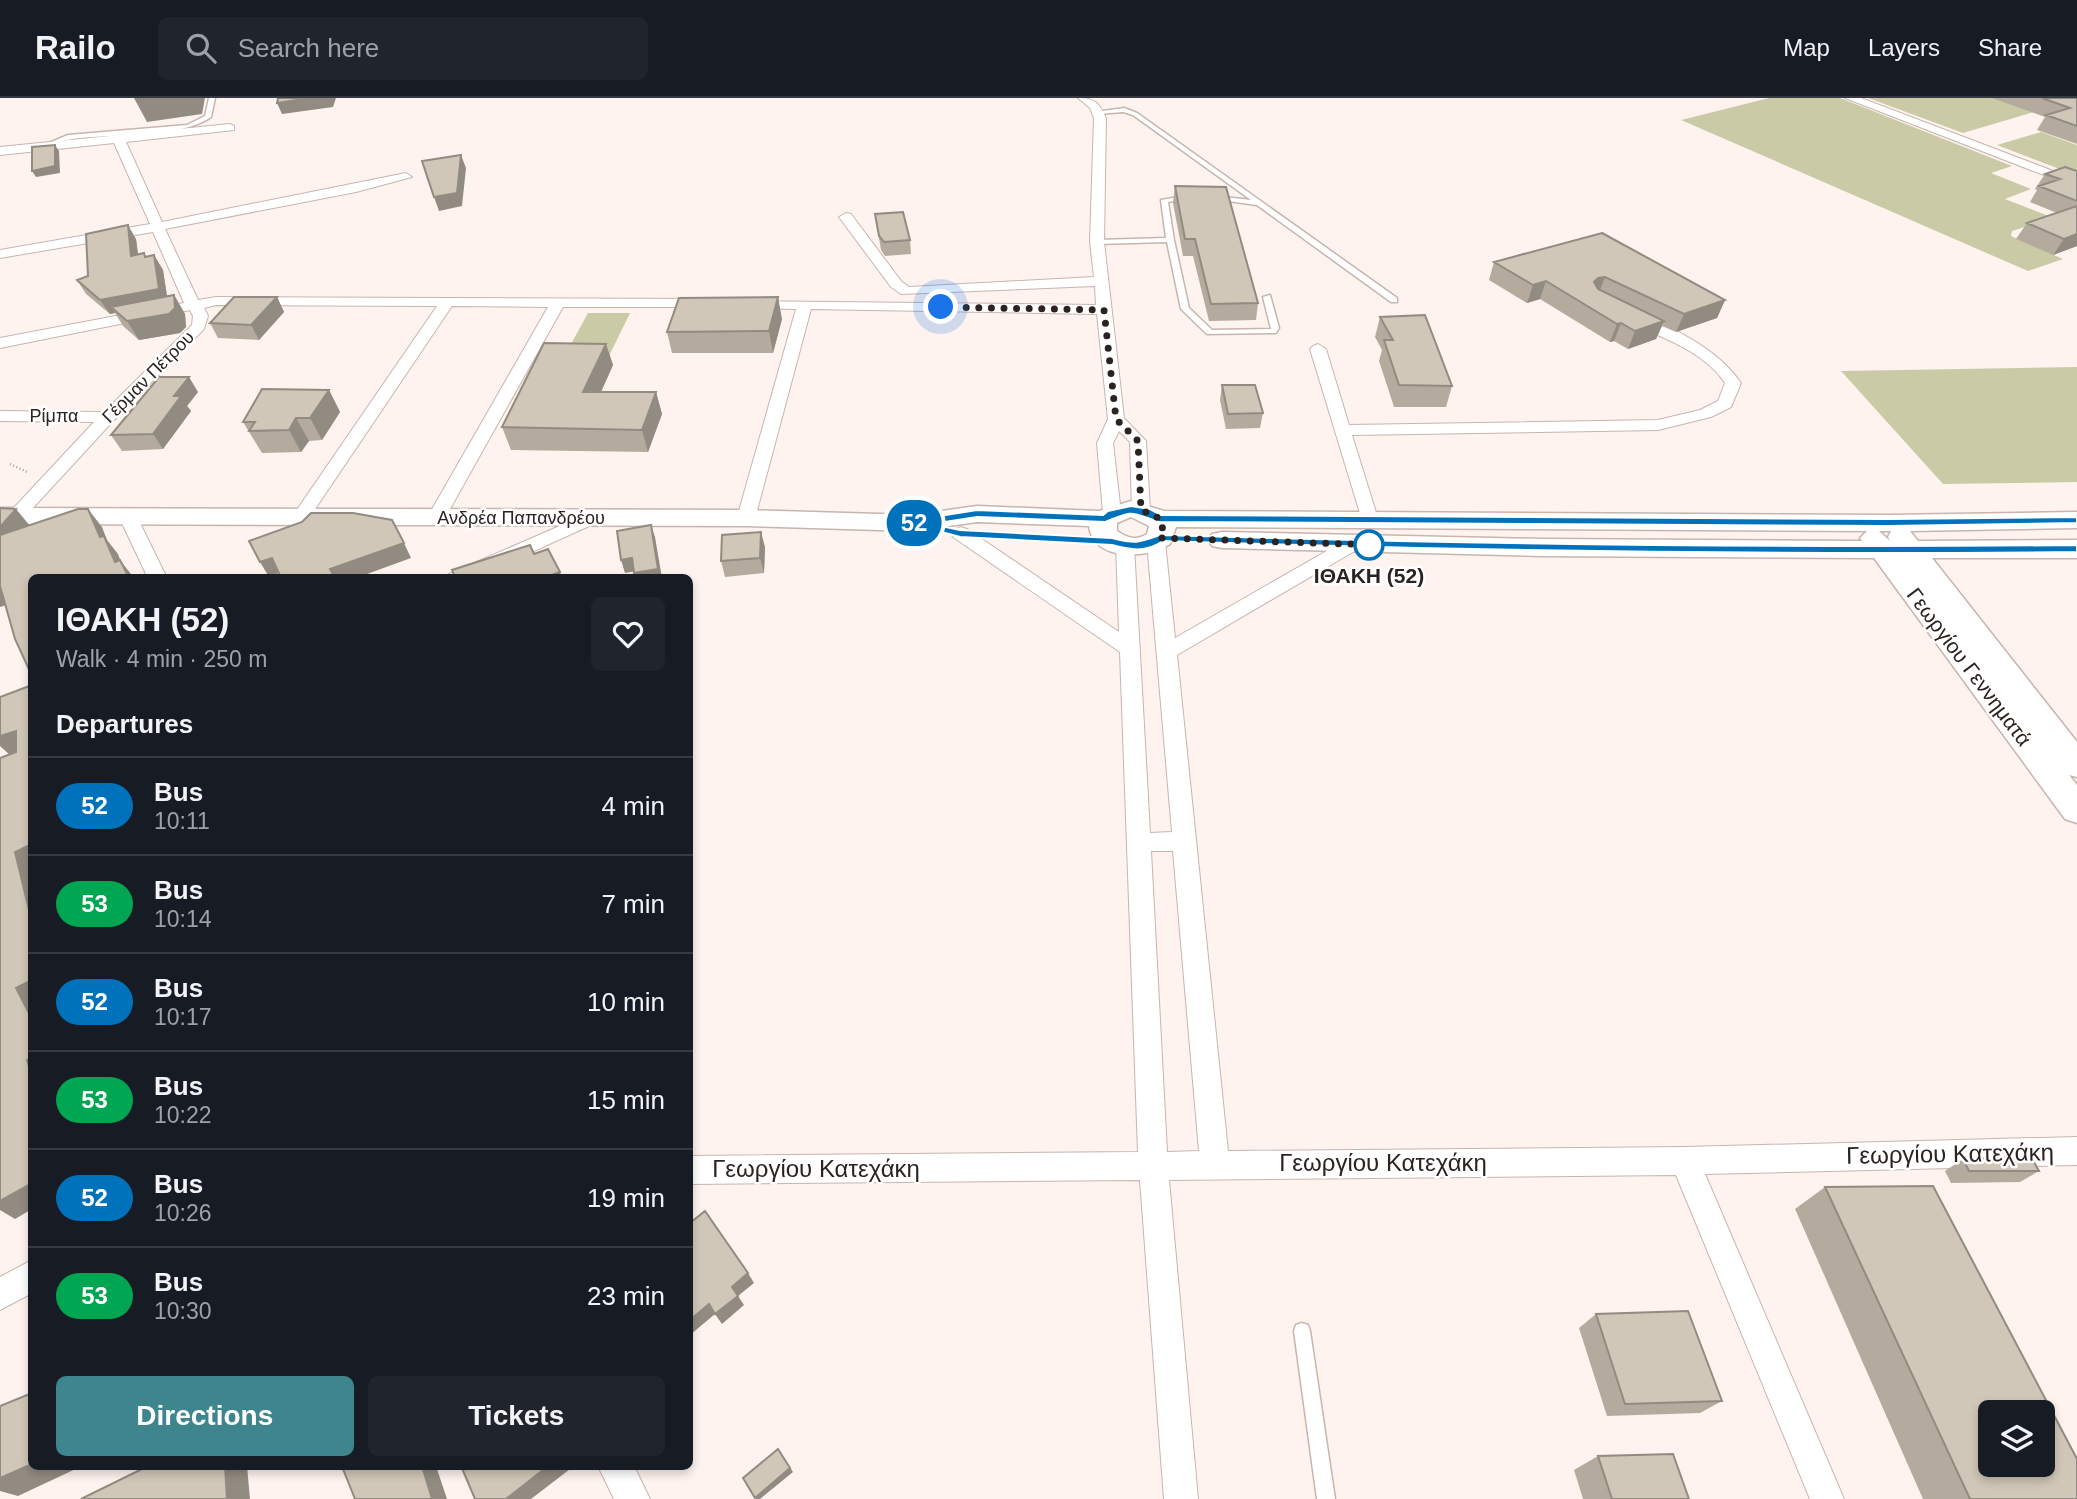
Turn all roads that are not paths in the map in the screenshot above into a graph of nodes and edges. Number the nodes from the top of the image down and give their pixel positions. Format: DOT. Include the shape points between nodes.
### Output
graph roads {
  1 [pos="212,98"];
  2 [pos="1084,98"];
  3 [pos="1851,98"];
  4 [pos="1099,112"];
  5 [pos="230,128"];
  6 [pos="119,140"];
  7 [pos="37,149"];
  8 [pos="0,151"];
  9 [pos="406,177"];
  10 [pos="2077,184"];
  11 [pos="1260,204"];
  12 [pos="846,217"];
  13 [pos="158,226"];
  14 [pos="1170,240"];
  15 [pos="1097,242"];
  16 [pos="0,254"];
  17 [pos="1102,281"];
  18 [pos="1267,297"];
  19 [pos="1394,300"];
  20 [pos="448,301"];
  21 [pos="558,302"];
  22 [pos="192,304"];
  23 [pos="805,304"];
  24 [pos="1104,310"];
  25 [pos="1620,312"];
  26 [pos="0,343"];
  27 [pos="1318,349"];
  28 [pos="0,416"];
  29 [pos="108,416"];
  30 [pos="1116,419"];
  31 [pos="1342,430"];
  32 [pos="7,517"];
  33 [pos="128,517"];
  34 [pos="301,517"];
  35 [pos="436,518"];
  36 [pos="592,518"];
  37 [pos="746,518"];
  38 [pos="1369,519"];
  39 [pos="2077,520"];
  40 [pos="914,523"];
  41 [pos="1154,527"];
  42 [pos="1114,530"];
  43 [pos="960,533"];
  44 [pos="1886,536"];
  45 [pos="1351,545"];
  46 [pos="2077,549"];
  47 [pos="156,574"];
  48 [pos="465,574"];
  49 [pos="1130,649"];
  50 [pos="1168,651"];
  51 [pos="2077,765"];
  52 [pos="2077,810"];
  53 [pos="1185,841"];
  54 [pos="1139,842"];
  55 [pos="2077,1151"];
  56 [pos="1685,1161"];
  57 [pos="1215,1165"];
  58 [pos="1153,1167"];
  59 [pos="693,1170"];
  60 [pos="28,1278"];
  61 [pos="0,1295"];
  62 [pos="1302,1331"];
  63 [pos="617,1470"];
  64 [pos="633,1499"];
  65 [pos="1181,1499"];
  66 [pos="1326,1499"];
  67 [pos="1827,1499"];
  1 -- 7 [label="lane" via="208,117 187,127 68,137"];
  2 -- 4 [label="street"];
  3 -- 10 [label="street"];
  4 -- 11 [label="lane" via="1130,111"];
  4 -- 15 [label="street"];
  5 -- 6 [label="street"];
  6 -- 7 [label="street"];
  6 -- 13 [label="street, Γέρμαν Πέτρου"];
  7 -- 8 [label="street"];
  9 -- 13 [label="street" via="315,199"];
  11 -- 14 [label="lane" via="1166,198"];
  11 -- 19 [label="lane"];
  12 -- 17 [label="street" via="896,284 906,290"];
  13 -- 16 [label="street"];
  13 -- 22 [label="street, Γέρμαν Πέτρου"];
  14 -- 15 [label="lane"];
  14 -- 18 [label="lane" via="1185,309 1210,332 1273,331"];
  15 -- 17 [label="street"];
  17 -- 24 [label="street"];
  20 -- 21 [label="street"];
  20 -- 22 [label="street"];
  20 -- 34 [label="street"];
  21 -- 23 [label="street"];
  21 -- 35 [label="street"];
  22 -- 26 [label="street"];
  22 -- 29 [label="street, Γέρμαν Πέτρου" via="200,312 199,326"];
  23 -- 24 [label="street"];
  23 -- 37 [label="street"];
  24 -- 30 [label="street"];
  25 -- 31 [label="street" via="1714,359 1733,383 1725,404 1706,414 1658,425"];
  27 -- 31 [label="street"];
  28 -- 29 [label="street, Ρίμπα"];
  29 -- 32 [label="street, Γέρμαν Πέτρου"];
  30 -- 41 [label="street" via="1138,441"];
  30 -- 42 [label="street" via="1105,443"];
  31 -- 38 [label="street"];
  32 -- 33 [label="street, Ανδρέα Παπανδρέου"];
  33 -- 34 [label="street, Ανδρέα Παπανδρέου"];
  33 -- 47 [label="street"];
  34 -- 35 [label="street, Ανδρέα Παπανδρέου"];
  35 -- 36 [label="street, Ανδρέα Παπανδρέου"];
  36 -- 37 [label="street, Ανδρέα Παπανδρέου"];
  36 -- 48 [label="street"];
  37 -- 40 [label="street, Ανδρέα Παπανδρέου"];
  38 -- 41 [label="street"];
  38 -- 44 [label="street"];
  39 -- 44 [label="street"];
  40 -- 42 [label="street, Ανδρέα Παπανδρέου" via="977,514"];
  40 -- 43 [label="street, Ανδρέα Παπανδρέου"];
  41 -- 42 [label="street" via="1142,547"];
  41 -- 42 [label="street" via="1131,509"];
  41 -- 45 [label="street"];
  41 -- 50 [label="street"];
  42 -- 43 [label="street, Ανδρέα Παπανδρέου"];
  42 -- 49 [label="street"];
  43 -- 49 [label="street"];
  44 -- 45 [label="street"];
  44 -- 46 [label="street"];
  44 -- 51 [label="street, Γεωργίου Γεννηματά"];
  44 -- 52 [label="street, Γεωργίου Γεννηματά"];
  45 -- 50 [label="street"];
  49 -- 54 [label="street"];
  50 -- 53 [label="street"];
  53 -- 54 [label="street"];
  53 -- 57 [label="street"];
  54 -- 58 [label="street"];
  55 -- 56 [label="street, Γεωργίου Κατεχάκη"];
  56 -- 57 [label="street, Γεωργίου Κατεχάκη"];
  56 -- 67 [label="street"];
  57 -- 58 [label="street, Γεωργίου Κατεχάκη"];
  58 -- 59 [label="street, Γεωργίου Κατεχάκη"];
  58 -- 65 [label="street"];
  60 -- 61 [label="street"];
  62 -- 66 [label="lane"];
  63 -- 64 [label="street"];
}
